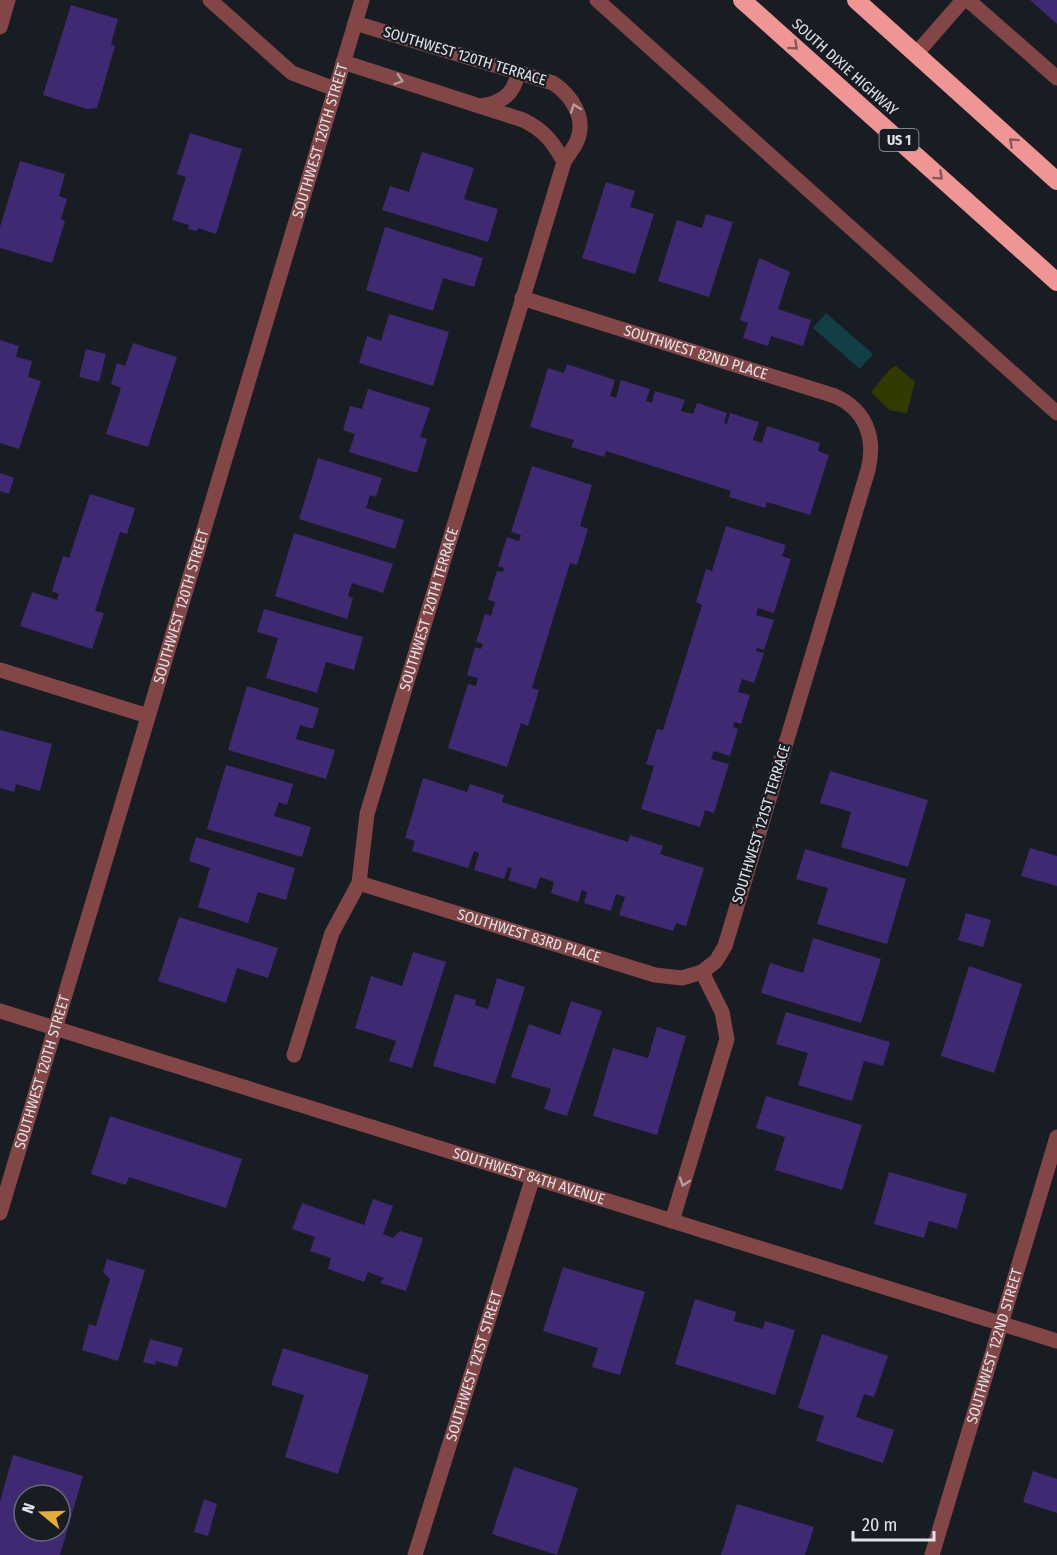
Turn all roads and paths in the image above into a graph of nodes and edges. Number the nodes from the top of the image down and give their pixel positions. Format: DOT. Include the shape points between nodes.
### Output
graph roads {
  1 [pos="8,0"];
  2 [pos="210,0"];
  3 [pos="362,0"];
  4 [pos="597,0"];
  5 [pos="856,0"];
  6 [pos="963,0"];
  7 [pos="969,0"];
  8 [pos="750,2"];
  9 [pos="355,23"];
  10 [pos="0,27"];
  11 [pos="916,54"];
  12 [pos="343,62"];
  13 [pos="518,72"];
  14 [pos="1057,78"];
  15 [pos="335,89"];
  16 [pos="478,106"];
  17 [pos="564,162"];
  18 [pos="1057,181"];
  19 [pos="1057,282"];
  20 [pos="522,298"];
  21 [pos="1057,413"];
  22 [pos="861,416"];
  23 [pos="0,670"];
  24 [pos="148,716"];
  25 [pos="359,883"];
  26 [pos="702,972"];
  27 [pos="0,1011"];
  28 [pos="55,1027"];
  29 [pos="294,1054"];
  30 [pos="1057,1137"];
  31 [pos="533,1177"];
  32 [pos="0,1213"];
  33 [pos="672,1221"];
  34 [pos="999,1324"];
  35 [pos="1057,1341"];
  36 [pos="415,1555"];
  37 [pos="932,1555"];
  1 -- 10 [label="street"];
  2 -- 15 [label="street" via="292,73"];
  3 -- 9 [label="street, SOUTHWEST 120TH STREET"];
  4 -- 21 [label="street"];
  5 -- 11 [label="highway"];
  6 -- 11 [label="street"];
  7 -- 14 [label="street"];
  8 -- 19 [label="highway, SOUTH DIXIE HIGHWAY / US 1, one-way"];
  9 -- 12 [label="street, SOUTHWEST 120TH STREET"];
  9 -- 13 [label="street, SOUTHWEST 120TH TERRACE"];
  18 -- 11 [label="highway, one-way"];
  12 -- 15 [label="street, SOUTHWEST 120TH STREET"];
  12 -- 16 [label="street, one-way"];
  13 -- 16 [label="street" via="509,95 493,104"];
  17 -- 13 [label="street, SOUTHWEST 120TH TERRACE, one-way" via="578,141 580,123 568,93 553,83"];
  15 -- 24 [label="street, SOUTHWEST 120TH STREET"];
  16 -- 17 [label="street" via="539,128"];
  17 -- 20 [label="street, SOUTHWEST 120TH TERRACE"];
  20 -- 22 [label="street, SOUTHWEST 82ND PLACE" via="835,396"];
  20 -- 25 [label="street, SOUTHWEST 120TH TERRACE" via="367,814"];
  22 -- 26 [label="street, SOUTHWEST 121ST TERRACE" via="870,436 868,470 725,946 716,961"];
  23 -- 24 [label="street"];
  24 -- 28 [label="street, SOUTHWEST 120TH STREET"];
  25 -- 26 [label="street, SOUTHWEST 83RD PLACE" via="655,975 682,978"];
  25 -- 29 [label="street, SOUTHWEST 120TH TERRACE" via="332,933"];
  26 -- 33 [label="street, one-way" via="725,1020 727,1039"];
  27 -- 28 [label="street, SOUTHWEST 84TH AVENUE"];
  28 -- 31 [label="street, SOUTHWEST 84TH AVENUE"];
  28 -- 32 [label="street, SOUTHWEST 120TH STREET"];
  30 -- 34 [label="street, SOUTHWEST 122ND STREET"];
  31 -- 33 [label="street, SOUTHWEST 84TH AVENUE"];
  31 -- 36 [label="street, SOUTHWEST 121ST STREET"];
  33 -- 34 [label="street, SOUTHWEST 84TH AVENUE"];
  34 -- 35 [label="street, SOUTHWEST 84TH AVENUE"];
  34 -- 37 [label="street, SOUTHWEST 122ND STREET"];
}
